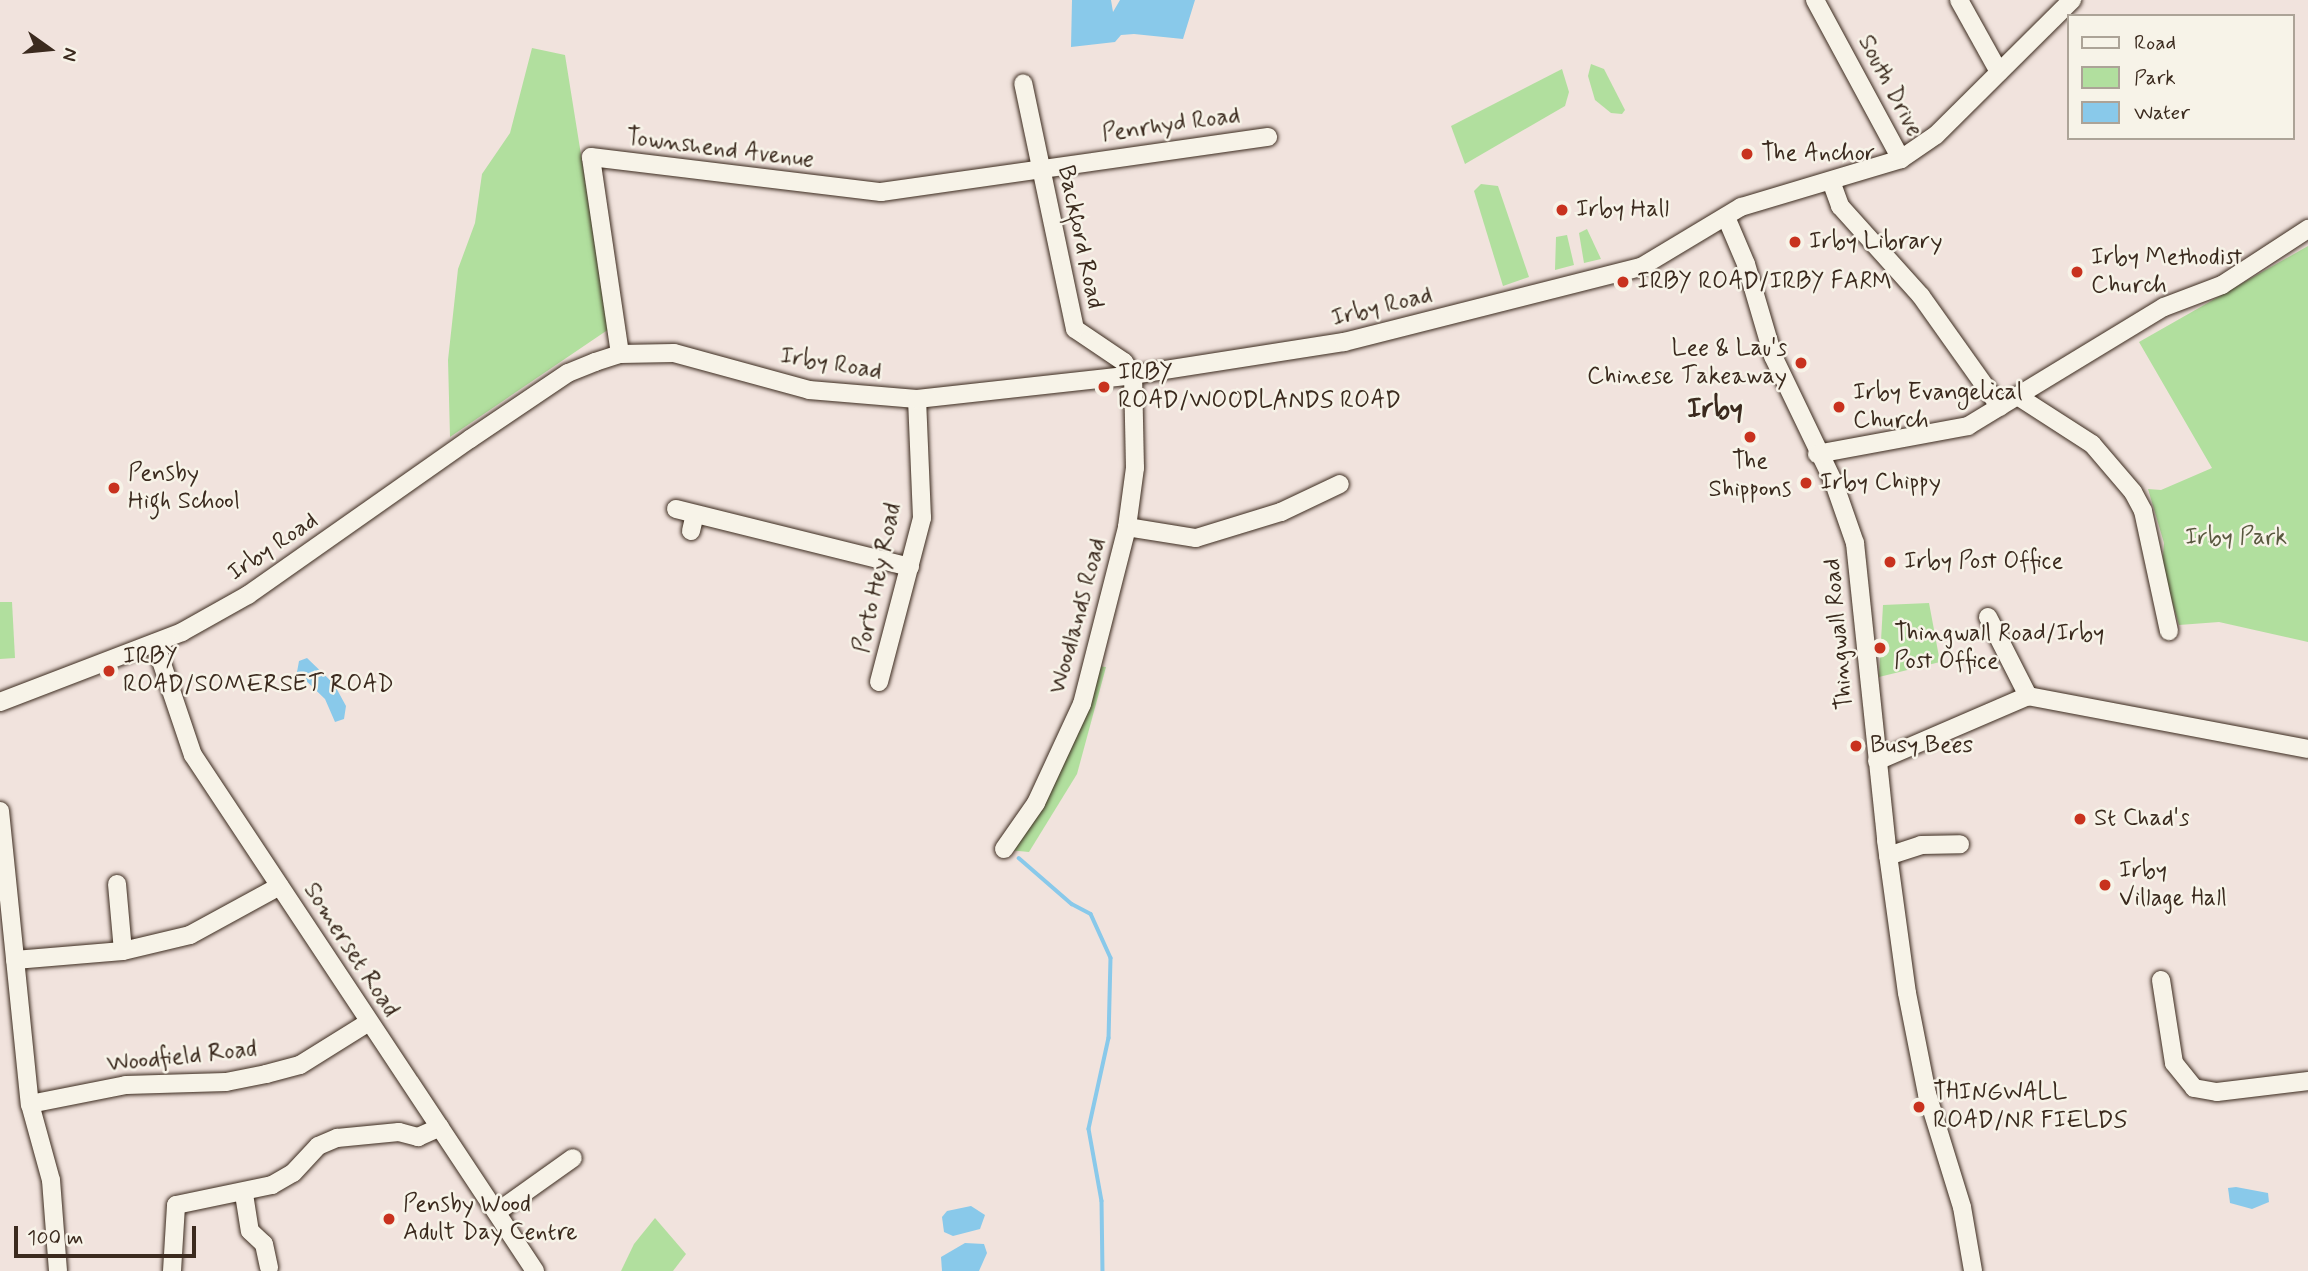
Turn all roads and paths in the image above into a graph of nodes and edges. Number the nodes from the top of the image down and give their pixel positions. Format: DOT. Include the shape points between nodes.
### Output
graph roads {
  1 [pos="1815,0"];
  2 [pos="1959,0"];
  3 [pos="2072,0"];
  4 [pos="1999,72"];
  5 [pos="1023,83"];
  6 [pos="1268,137"];
  7 [pos="1901,159"];
  8 [pos="1040,167"];
  9 [pos="1830,181"];
  10 [pos="1726,217"];
  11 [pos="2308,229"];
  12 [pos="620,354"];
  13 [pos="1133,376"];
  14 [pos="2020,397"];
  15 [pos="917,399"];
  16 [pos="2000,407"];
  17 [pos="1817,454"];
  18 [pos="1340,484"];
  19 [pos="676,509"];
  20 [pos="1127,527"];
  21 [pos="910,567"];
  22 [pos="1989,617"];
  23 [pos="2169,631"];
  24 [pos="155,643"];
  25 [pos="879,682"];
  26 [pos="2028,696"];
  27 [pos="0,702"];
  28 [pos="2308,749"];
  29 [pos="1877,761"];
  30 [pos="0,811"];
  31 [pos="1960,844"];
  32 [pos="1004,849"];
  33 [pos="1888,856"];
  34 [pos="117,884"];
  35 [pos="280,886"];
  36 [pos="123,951"];
  37 [pos="15,960"];
  38 [pos="2161,980"];
  39 [pos="369,1022"];
  40 [pos="2308,1081"];
  41 [pos="30,1104"];
  42 [pos="440,1127"];
  43 [pos="573,1158"];
  44 [pos="244,1194"];
  45 [pos="497,1212"];
  46 [pos="269,1267"];
  47 [pos="58,1271"];
  48 [pos="172,1271"];
  49 [pos="535,1271"];
  50 [pos="1973,1271"];
  1 -- 7 [label="street, South Drive"];
  2 -- 4 [label="street"];
  3 -- 4 [label="street, Irby Road"];
  4 -- 7 [label="street, Irby Road" via="1936,135"];
  5 -- 8 [label="street, Backford Road"];
  6 -- 8 [label="street, Penrhyd Road"];
  7 -- 9 [label="street, Irby Road"];
  8 -- 12 [label="street, Townshend Avenue" via="881,192 592,157"];
  8 -- 13 [label="street, Backford Road" via="1075,328 1124,362"];
  9 -- 10 [label="street, Irby Road" via="1784,191 1741,206"];
  9 -- 16 [label="street" via="1840,206 1921,296"];
  10 -- 13 [label="street, Irby Road" via="1641,267 1583,283 1345,342"];
  10 -- 17 [label="street, Thingwall Road" via="1746,264 1773,356"];
  11 -- 14 [label="street" via="2222,285 2164,307"];
  12 -- 15 [label="street, Irby Road" via="674,353 809,390"];
  12 -- 24 [label="street, Irby Road" via="568,373 248,595"];
  13 -- 15 [label="street, Irby Road"];
  13 -- 20 [label="street, Woodlands Road" via="1135,468"];
  14 -- 16 [label="street"];
  14 -- 23 [label="street" via="2092,444 2133,492 2143,511"];
  15 -- 21 [label="street, Porto Hey Road" via="922,517"];
  16 -- 17 [label="street" via="1968,426"];
  17 -- 29 [label="street, Thingwall Road" via="1834,483 1858,557"];
  18 -- 20 [label="street" via="1281,512 1196,538"];
  19 -- 21 [label="street" via="693,522"];
  20 -- 32 [label="street, Woodlands Road" via="1082,704 1036,803"];
  21 -- 25 [label="street, Porto Hey Road"];
  22 -- 26 [label="street"];
  24 -- 27 [label="street, Irby Road"];
  24 -- 35 [label="street, Somerset Road" via="192,755"];
  26 -- 28 [label="street"];
  26 -- 29 [label="street"];
  29 -- 33 [label="street, Thingwall Road"];
  30 -- 37 [label="street"];
  31 -- 33 [label="street" via="1920,845"];
  33 -- 50 [label="street, Thingwall Road" via="1927,1094 1962,1207"];
  34 -- 36 [label="street"];
  35 -- 36 [label="street" via="190,935"];
  35 -- 39 [label="street, Somerset Road"];
  36 -- 37 [label="street"];
  37 -- 41 [label="street"];
  38 -- 40 [label="street" via="2174,1063 2194,1088 2217,1092"];
  39 -- 41 [label="street, Woodfield Road" via="300,1065 266,1074 226,1082 126,1085"];
  39 -- 42 [label="street, Somerset Road"];
  41 -- 47 [label="street" via="51,1180"];
  42 -- 44 [label="street" via="418,1137 399,1132 337,1138 318,1146 293,1173"];
  42 -- 45 [label="street, Somerset Road"];
  43 -- 45 [label="street"];
  44 -- 46 [label="street" via="250,1231 264,1244"];
  44 -- 48 [label="street" via="176,1205"];
  45 -- 49 [label="street, Somerset Road"];
}
